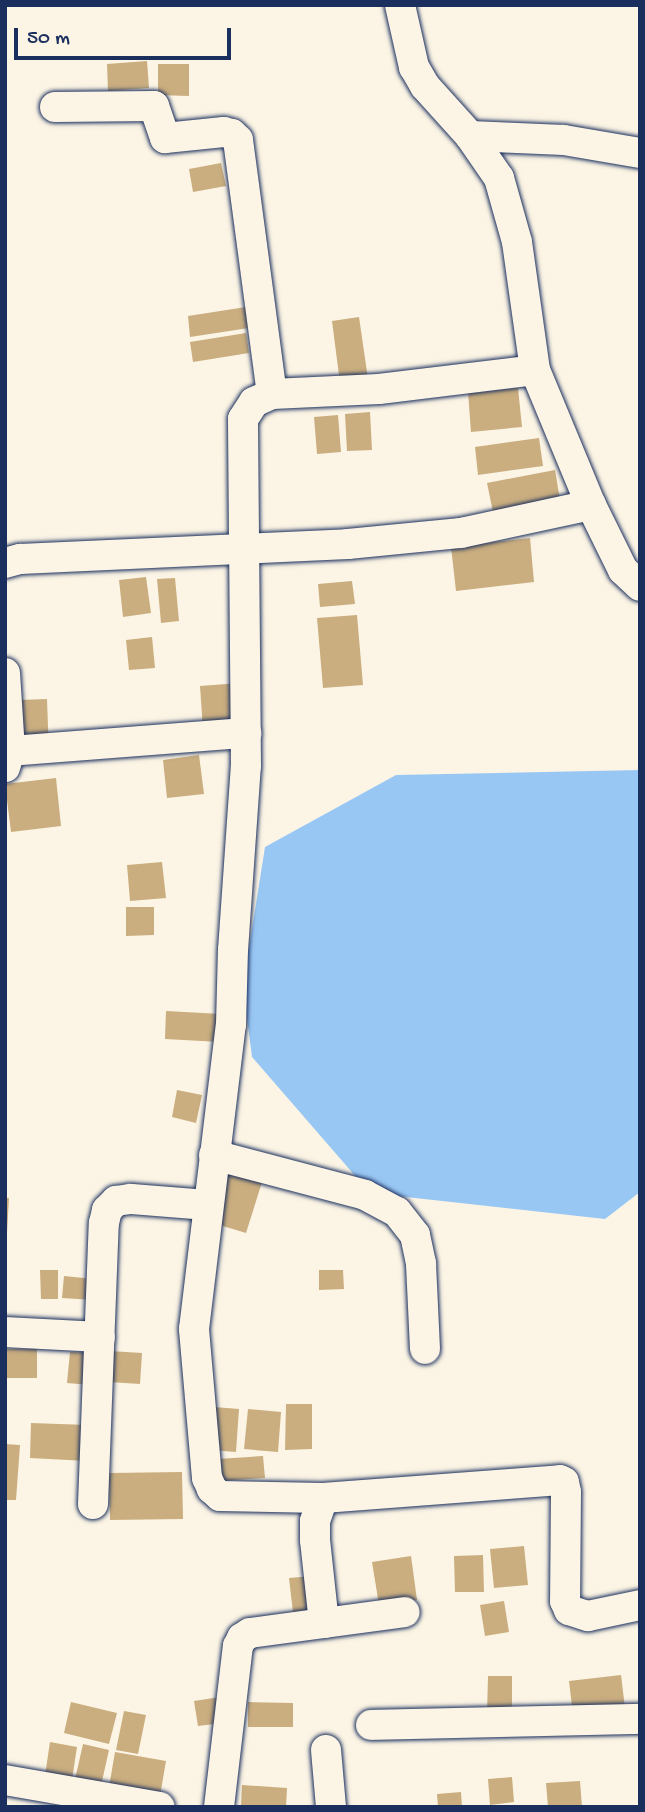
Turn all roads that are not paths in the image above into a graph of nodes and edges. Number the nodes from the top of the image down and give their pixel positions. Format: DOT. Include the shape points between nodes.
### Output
graph roads {
  1 [pos="400,5"];
  2 [pos="55,107"];
  3 [pos="470,136"];
  4 [pos="640,153"];
  5 [pos="535,370"];
  6 [pos="272,394"];
  7 [pos="591,505"];
  8 [pos="244,551"];
  9 [pos="5,563"];
  10 [pos="640,586"];
  11 [pos="5,673"];
  12 [pos="246,733"];
  13 [pos="8,759"];
  14 [pos="214,1155"];
  15 [pos="208,1205"];
  16 [pos="5,1332"];
  17 [pos="100,1337"];
  18 [pos="425,1349"];
  19 [pos="323,1498"];
  20 [pos="93,1504"];
  21 [pos="640,1605"];
  22 [pos="405,1612"];
  23 [pos="324,1623"];
  24 [pos="640,1719"];
  25 [pos="371,1725"];
  26 [pos="326,1750"];
  27 [pos="5,1780"];
  28 [pos="100,1802"];
  29 [pos="160,1807"];
  30 [pos="219,1807"];
  31 [pos="331,1807"];
  1 -- 3 [label="street" via="414,67"];
  2 -- 6 [label="street" via="154,106 165,138 224,132 237,140"];
  3 -- 4 [label="street" via="564,140"];
  3 -- 5 [label="street" via="499,178 507,200"];
  5 -- 6 [label="street" via="379,389"];
  5 -- 7 [label="street"];
  6 -- 8 [label="street" via="254,402 243,419"];
  7 -- 8 [label="street" via="461,533"];
  7 -- 10 [label="street" via="623,570"];
  8 -- 9 [label="street"];
  8 -- 12 [label="street"];
  11 -- 13 [label="street"];
  12 -- 13 [label="street"];
  12 -- 14 [label="street" via="231,1024"];
  14 -- 15 [label="street"];
  14 -- 18 [label="street" via="365,1195 397,1212 415,1235 421,1264"];
  15 -- 17 [label="street" via="131,1199 116,1201 107,1210"];
  15 -- 19 [label="street" via="194,1329 207,1478 220,1496"];
  16 -- 17 [label="street"];
  17 -- 20 [label="street"];
  19 -- 21 [label="street" via="564,1482 565,1601 569,1610 588,1616"];
  19 -- 23 [label="street" via="315,1521 315,1540"];
  22 -- 23 [label="street"];
  23 -- 30 [label="street" via="250,1633 238,1646"];
  24 -- 25 [label="street"];
  26 -- 31 [label="street"];
  27 -- 28 [label="street"];
  28 -- 29 [label="street"];
}
